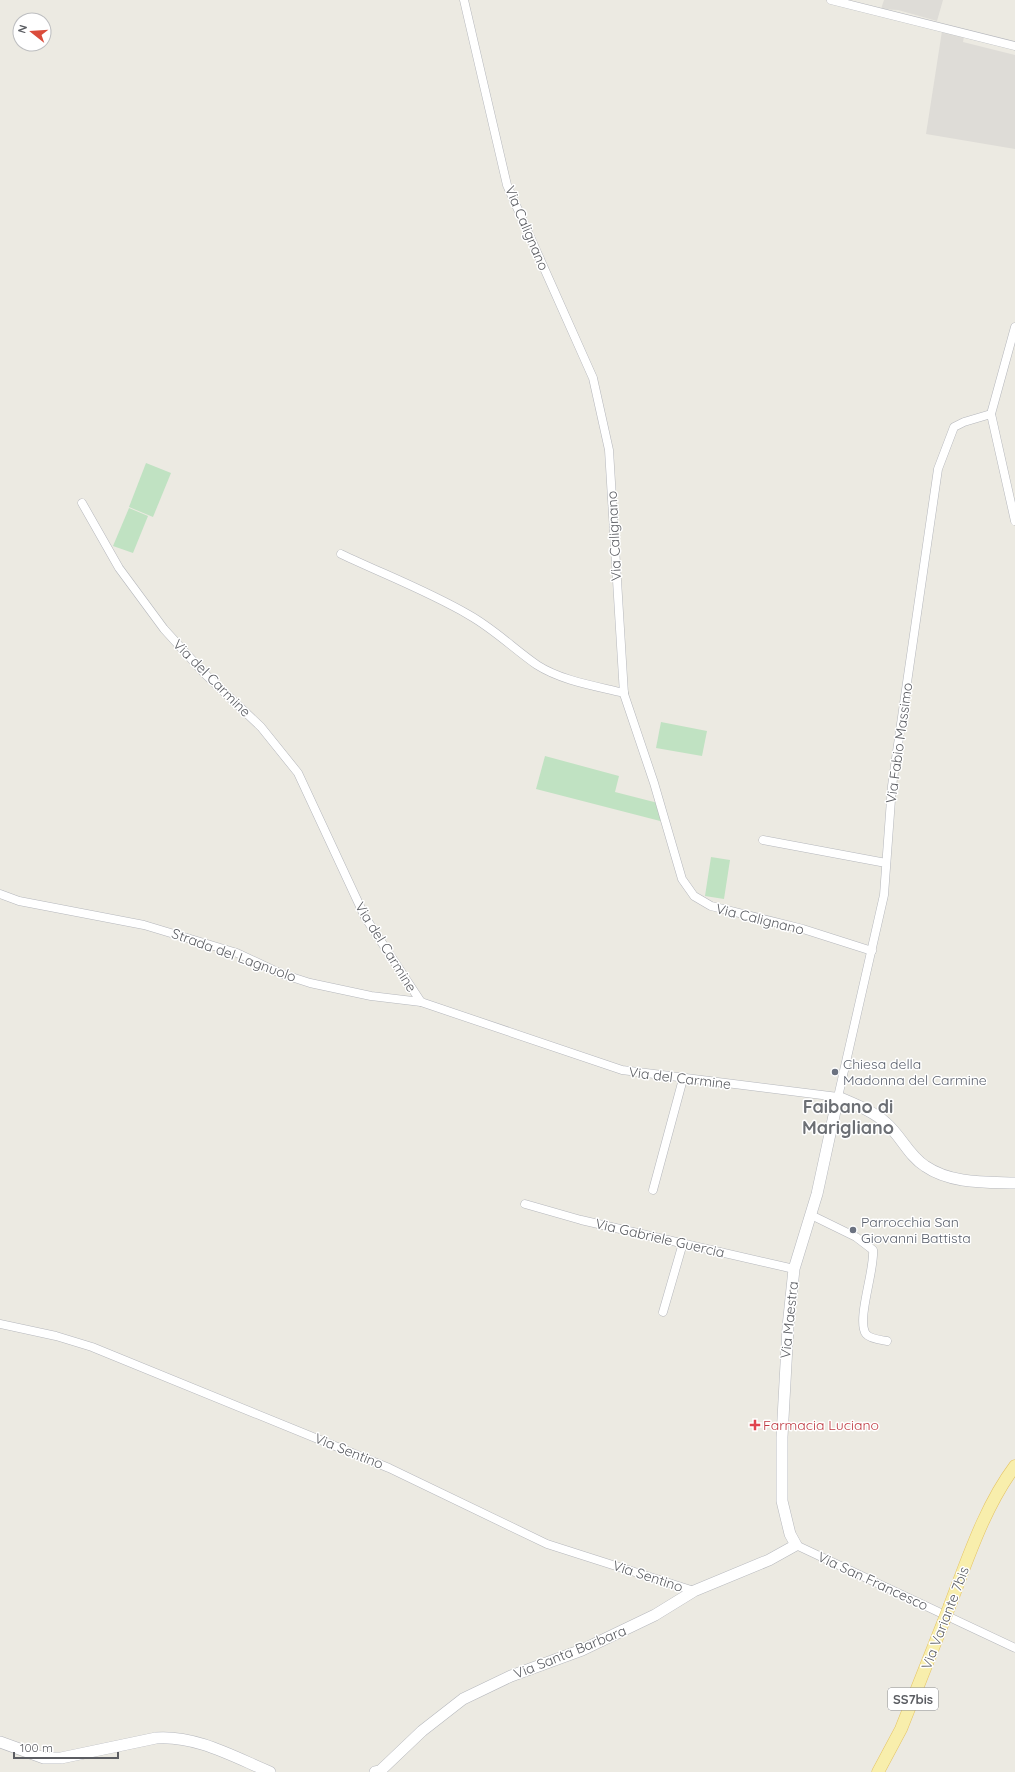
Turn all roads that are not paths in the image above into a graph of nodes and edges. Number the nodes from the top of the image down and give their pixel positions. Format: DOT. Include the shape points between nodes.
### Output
graph roads {
  1 [pos="464,0"];
  2 [pos="831,0"];
  3 [pos="1015,46"];
  4 [pos="1015,327"];
  5 [pos="991,414"];
  6 [pos="82,503"];
  7 [pos="1015,521"];
  8 [pos="340,554"];
  9 [pos="624,693"];
  10 [pos="763,840"];
  11 [pos="886,863"];
  12 [pos="0,894"];
  13 [pos="872,951"];
  14 [pos="421,1002"];
  15 [pos="683,1079"];
  16 [pos="838,1097"];
  17 [pos="1015,1183"];
  18 [pos="653,1190"];
  19 [pos="525,1204"];
  20 [pos="811,1215"];
  21 [pos="683,1243"];
  22 [pos="794,1269"];
  23 [pos="664,1312"];
  24 [pos="0,1324"];
  25 [pos="887,1341"];
  26 [pos="1015,1466"];
  27 [pos="796,1545"];
  28 [pos="694,1591"];
  29 [pos="1015,1648"];
  30 [pos="0,1742"];
  31 [pos="270,1772"];
  32 [pos="379,1772"];
  33 [pos="878,1772"];
  1 -- 9 [label="street, Via Calignano" via="507,185 593,378 603,416 609,450"];
  2 -- 3 [label="street"];
  4 -- 5 [label="street"];
  5 -- 7 [label="street"];
  5 -- 11 [label="street, Via Fabio Massimo" via="954,427 938,469 892,786"];
  6 -- 14 [label="street, Via del Carmine" via="120,568 164,629 204,673 260,727 298,774 365,918"];
  8 -- 9 [label="street" via="470,615 551,672"];
  9 -- 13 [label="street, Via Calignano" via="682,879 694,896 704,903 724,910 803,929"];
  10 -- 11 [label="street"];
  11 -- 13 [label="street, Via Fabio Massimo" via="884,895"];
  12 -- 14 [label="street, Strada del Lagnuolo" via="19,901 137,923 184,936 237,953 282,974 310,982 371,996"];
  13 -- 16 [label="street, Via Fabio Massimo"];
  14 -- 15 [label="street, Via del Carmine" via="622,1070"];
  15 -- 16 [label="street, Via del Carmine"];
  15 -- 18 [label="street"];
  16 -- 17 [label="street" via="870,1112 886,1123 926,1167 962,1180"];
  16 -- 20 [label="street, Via Maestra"];
  19 -- 21 [label="street, Via Gabriele Guercia" via="581,1220"];
  20 -- 22 [label="street, Via Maestra"];
  20 -- 25 [label="street" via="856,1237 872,1250 873,1263 863,1323 866,1334"];
  21 -- 22 [label="street, Via Gabriele Guercia"];
  21 -- 23 [label="street"];
  22 -- 27 [label="street, Via Maestra" via="784,1370 782,1485 784,1511"];
  24 -- 28 [label="street, Via Sentino" via="92,1347 389,1468 547,1544"];
  26 -- 33 [label="main road, Via Variante 7bis / SS7bis, bridge" via="1006,1477 987,1515 901,1729"];
  27 -- 28 [label="street, Via Santa Barbara" via="769,1560"];
  27 -- 29 [label="street, Via San Francesco"];
  28 -- 32 [label="street, Via Santa Barbara" via="655,1614 582,1650 512,1676 463,1699 422,1731"];
  30 -- 31 [label="street" via="44,1758 61,1758 171,1737 187,1739"];
}
